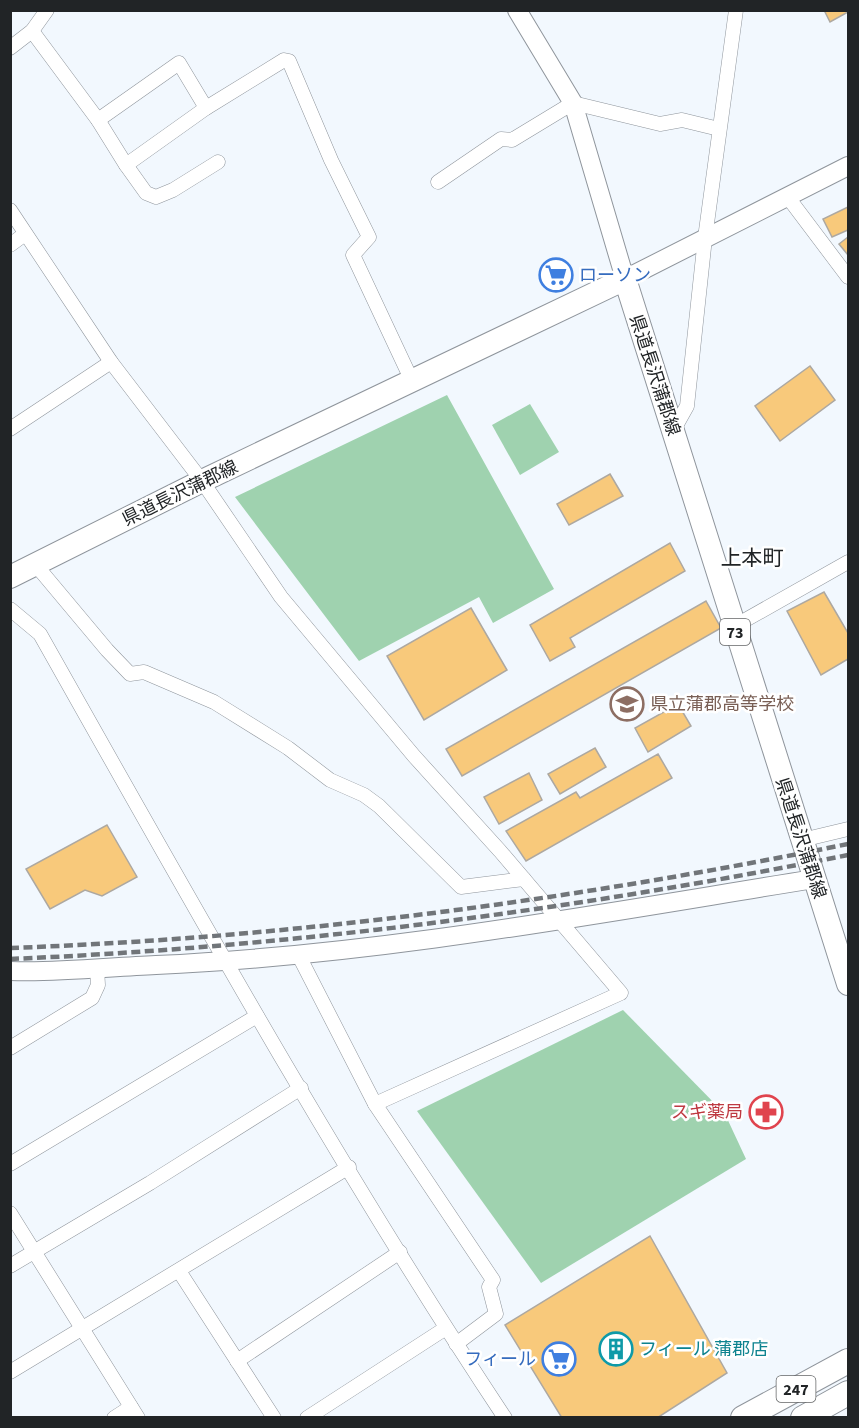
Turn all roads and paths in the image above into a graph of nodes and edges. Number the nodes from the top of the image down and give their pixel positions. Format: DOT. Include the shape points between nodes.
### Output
graph roads {
  1 [pos="47,10"];
  2 [pos="517,10"];
  3 [pos="736,10"];
  4 [pos="32,31"];
  5 [pos="10,48"];
  6 [pos="573,103"];
  7 [pos="206,108"];
  8 [pos="98,120"];
  9 [pos="719,129"];
  10 [pos="218,162"];
  11 [pos="126,165"];
  12 [pos="849,166"];
  13 [pos="438,182"];
  14 [pos="787,196"];
  15 [pos="10,210"];
  16 [pos="25,234"];
  17 [pos="705,238"];
  18 [pos="10,245"];
  19 [pos="849,277"];
  20 [pos="625,279"];
  21 [pos="111,362"];
  22 [pos="412,381"];
  23 [pos="12,424"];
  24 [pos="673,431"];
  25 [pos="202,482"];
  26 [pos="849,562"];
  27 [pos="35,564"];
  28 [pos="10,577"];
  29 [pos="10,609"];
  30 [pos="733,627"];
  31 [pos="849,829"];
  32 [pos="802,840"];
  33 [pos="524,879"];
  34 [pos="814,879"];
  35 [pos="558,920"];
  36 [pos="299,956"];
  37 [pos="225,962"];
  38 [pos="97,968"];
  39 [pos="12,969"];
  40 [pos="849,984"];
  41 [pos="257,1016"];
  42 [pos="10,1048"];
  43 [pos="301,1088"];
  44 [pos="375,1104"];
  45 [pos="10,1164"];
  46 [pos="349,1167"];
  47 [pos="10,1214"];
  48 [pos="34,1250"];
  49 [pos="400,1252"];
  50 [pos="10,1266"];
  51 [pos="178,1271"];
  52 [pos="84,1328"];
  53 [pos="446,1328"];
  54 [pos="456,1344"];
  55 [pos="237,1360"];
  56 [pos="849,1361"];
  57 [pos="10,1372"];
  58 [pos="849,1393"];
  59 [pos="135,1412"];
  60 [pos="114,1418"];
  61 [pos="274,1418"];
  62 [pos="307,1418"];
  63 [pos="505,1418"];
  64 [pos="743,1418"];
  65 [pos="803,1418"];
  1 -- 4 [label="street"];
  2 -- 6 [label="street"];
  3 -- 9 [label="street"];
  4 -- 5 [label="street"];
  4 -- 8 [label="street"];
  6 -- 9 [label="street" via="660,124 682,120"];
  6 -- 13 [label="street" via="512,140 501,138"];
  6 -- 20 [label="street"];
  7 -- 8 [label="street" via="178,63"];
  7 -- 11 [label="street"];
  7 -- 22 [label="street" via="284,60 289,61 369,237 353,255"];
  8 -- 11 [label="street"];
  9 -- 17 [label="street"];
  10 -- 11 [label="street" via="156,197 146,193"];
  12 -- 14 [label="street"];
  14 -- 17 [label="street"];
  14 -- 19 [label="street"];
  15 -- 16 [label="street"];
  16 -- 18 [label="street"];
  16 -- 21 [label="street"];
  17 -- 20 [label="street"];
  17 -- 24 [label="street" via="687,406"];
  20 -- 22 [label="main road, 県道長沢蒲郡線"];
  20 -- 24 [label="main road, 県道長沢蒲郡線 / 73"];
  21 -- 23 [label="street"];
  21 -- 25 [label="street"];
  22 -- 25 [label="main road, 県道長沢蒲郡線"];
  24 -- 30 [label="main road, 県道長沢蒲郡線 / 73"];
  25 -- 27 [label="main road, 県道長沢蒲郡線"];
  25 -- 33 [label="street" via="294,614"];
  26 -- 30 [label="street"];
  27 -- 28 [label="main road, 県道長沢蒲郡線"];
  27 -- 33 [label="street" via="130,674 144,672 214,702 288,748 330,780 364,795 461,887"];
  29 -- 37 [label="street" via="40,634"];
  30 -- 32 [label="main road, 県道長沢蒲郡線 / 73"];
  31 -- 32 [label="street"];
  32 -- 34 [label="main road, 県道長沢蒲郡線 / 73"];
  33 -- 35 [label="street"];
  34 -- 35 [label="street"];
  34 -- 40 [label="main road, 県道長沢蒲郡線 / 73"];
  35 -- 36 [label="street"];
  35 -- 44 [label="street" via="621,993"];
  36 -- 37 [label="street"];
  36 -- 44 [label="street"];
  37 -- 38 [label="street"];
  37 -- 41 [label="street"];
  38 -- 39 [label="street"];
  38 -- 42 [label="street" via="98,985 92,998"];
  41 -- 43 [label="street"];
  41 -- 45 [label="street"];
  43 -- 46 [label="street"];
  43 -- 48 [label="street"];
  44 -- 54 [label="street" via="493,1280 489,1287 496,1314"];
  46 -- 49 [label="street"];
  46 -- 51 [label="street"];
  47 -- 48 [label="street"];
  48 -- 50 [label="street"];
  48 -- 52 [label="street"];
  49 -- 53 [label="street"];
  49 -- 55 [label="street"];
  51 -- 52 [label="street"];
  51 -- 55 [label="street"];
  52 -- 57 [label="street"];
  52 -- 59 [label="street"];
  53 -- 54 [label="street"];
  53 -- 62 [label="street"];
  54 -- 63 [label="street"];
  55 -- 61 [label="street"];
  56 -- 64 [label="highway, 247"];
  58 -- 65 [label="highway, 247"];
  59 -- 60 [label="street"];
}
